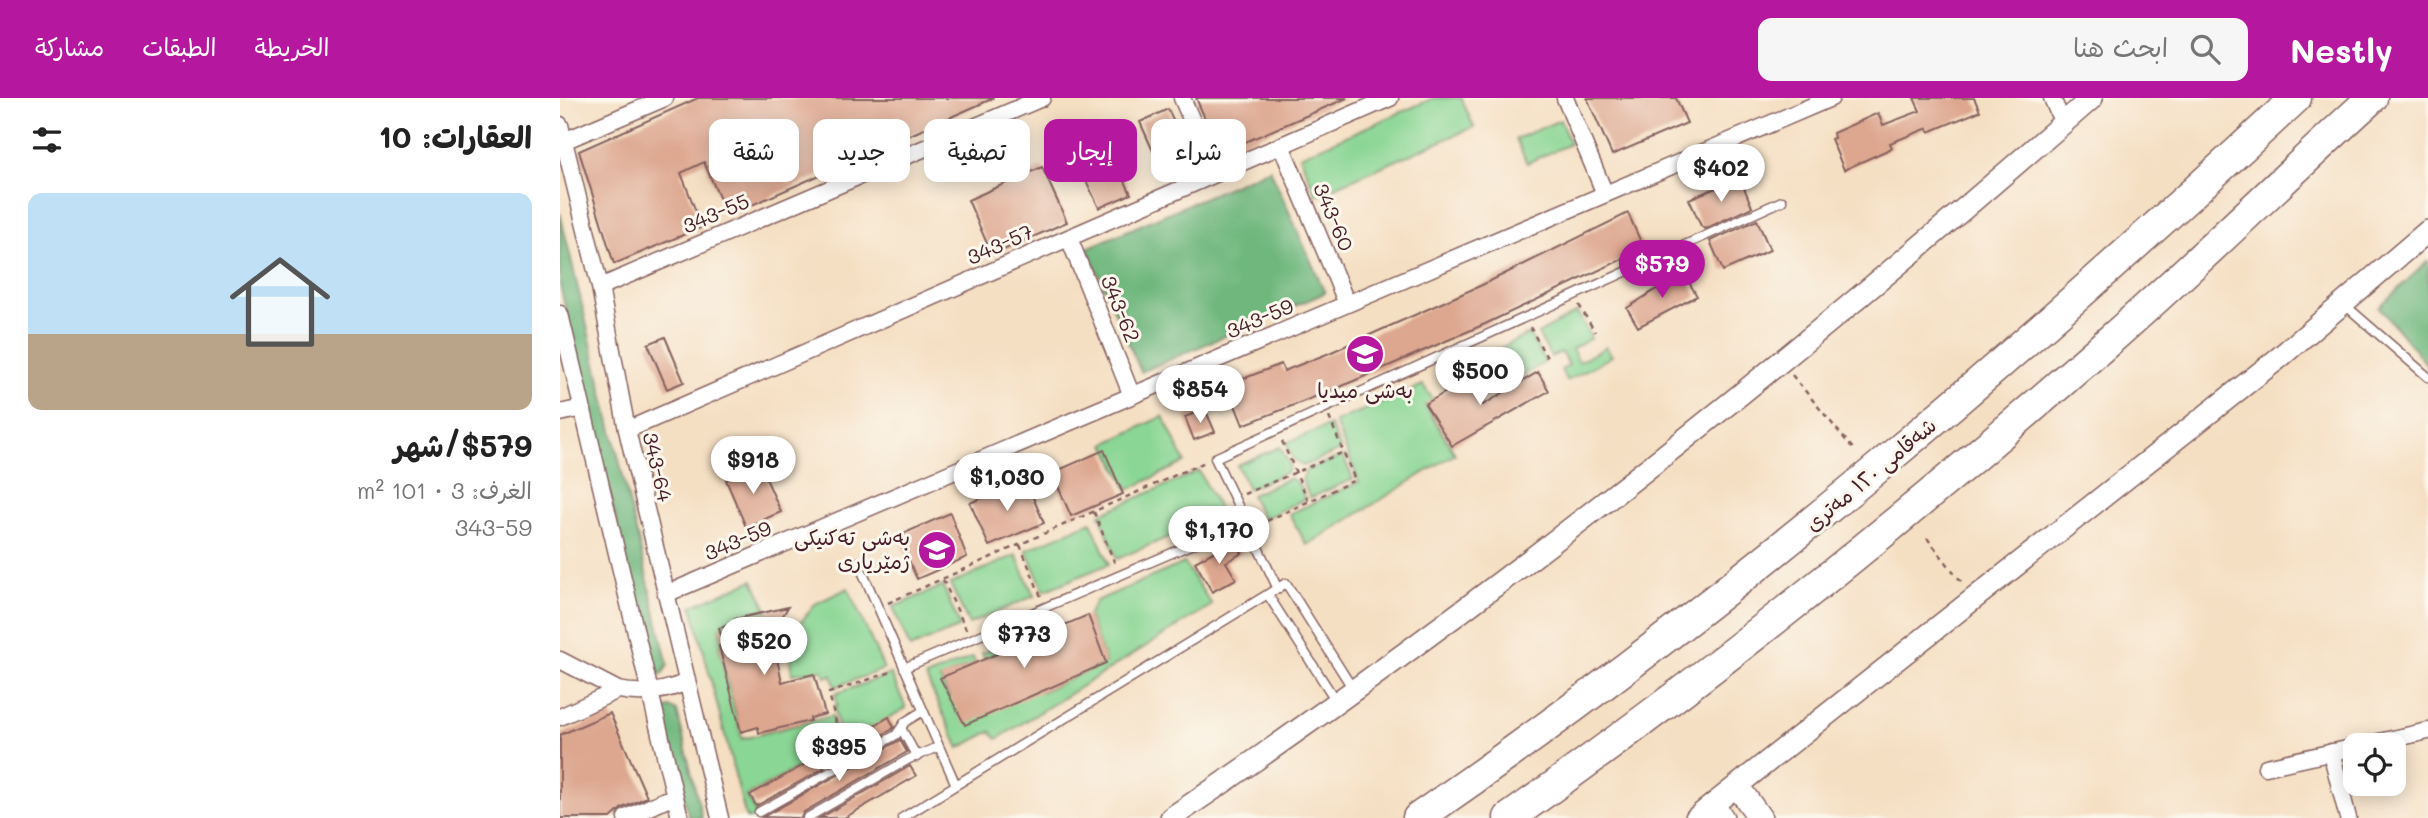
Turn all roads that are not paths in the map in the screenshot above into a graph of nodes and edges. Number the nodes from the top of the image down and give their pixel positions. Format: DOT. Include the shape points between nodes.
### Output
graph roads {
  1 [pos="664,98"];
  2 [pos="1042,98"];
  3 [pos="1182,98"];
  4 [pos="1390,98"];
  5 [pos="1564,98"];
  6 [pos="1831,98"];
  7 [pos="2052,98"];
  8 [pos="2092,98"];
  9 [pos="2296,98"];
  10 [pos="2372,98"];
  11 [pos="1191,119"];
  12 [pos="2063,124"];
  13 [pos="562,133"];
  14 [pos="1281,145"];
  15 [pos="1246,160"];
  16 [pos="1197,182"];
  17 [pos="1605,194"];
  18 [pos="1782,201"];
  19 [pos="2428,231"];
  20 [pos="1069,238"];
  21 [pos="600,286"];
  22 [pos="2343,303"];
  23 [pos="1347,304"];
  24 [pos="560,314"];
  25 [pos="2428,377"];
  26 [pos="1132,396"];
  27 [pos="582,408"];
  28 [pos="560,413"];
  29 [pos="627,430"];
  30 [pos="1246,526"];
  31 [pos="858,562"];
  32 [pos="1278,589"];
  33 [pos="666,594"];
  34 [pos="1268,595"];
  35 [pos="560,660"];
  36 [pos="904,668"];
  37 [pos="687,682"];
  38 [pos="618,690"];
  39 [pos="650,693"];
  40 [pos="1345,695"];
  41 [pos="922,711"];
  42 [pos="560,717"];
  43 [pos="901,728"];
  44 [pos="2428,731"];
  45 [pos="2406,736"];
  46 [pos="939,747"];
  47 [pos="2343,750"];
  48 [pos="2330,752"];
  49 [pos="917,757"];
  50 [pos="2266,767"];
  51 [pos="956,785"];
  52 [pos="1738,788"];
  53 [pos="674,796"];
  54 [pos="759,812"];
  55 [pos="1711,814"];
  56 [pos="626,818"];
  57 [pos="680,818"];
  58 [pos="720,818"];
  59 [pos="807,818"];
  60 [pos="902,818"];
  61 [pos="1171,818"];
  62 [pos="1418,818"];
  63 [pos="1509,818"];
  64 [pos="1760,818"];
  65 [pos="2348,818"];
  1 -- 13 [label="street"];
  2 -- 21 [label="street, 343-55"];
  3 -- 11 [label="street"];
  4 -- 14 [label="street, 343-57"];
  5 -- 17 [label="street"];
  6 -- 17 [label="street, 343-59"];
  7 -- 12 [label="street"];
  8 -- 12 [label="street"];
  9 -- 62 [label="highway, شەقامی ١٢٠ مەتری" via="2044,328 1870,477 1612,680"];
  10 -- 63 [label="highway" via="2112,338 1920,503 1699,679"];
  12 -- 40 [label="street" via="1712,419"];
  13 -- 21 [label="street, 343-64"];
  14 -- 15 [label="street, 343-57"];
  14 -- 23 [label="street, 343-60"];
  16 -- 20 [label="street, 343-57"];
  17 -- 23 [label="street, 343-59"];
  18 -- 30 [label="lane" via="1215,458"];
  19 -- 22 [label="street"];
  20 -- 26 [label="street, 343-62"];
  20 -- 29 [label="street, 343-57"];
  21 -- 29 [label="street, 343-64"];
  22 -- 25 [label="lane"];
  22 -- 52 [label="street"];
  23 -- 26 [label="street, 343-59"];
  24 -- 27 [label="street"];
  26 -- 33 [label="street, 343-59"];
  27 -- 28 [label="street"];
  27 -- 39 [label="street"];
  29 -- 33 [label="street, 343-64"];
  30 -- 32 [label="lane"];
  30 -- 36 [label="lane"];
  31 -- 36 [label="lane"];
  32 -- 34 [label="lane"];
  32 -- 40 [label="lane" via="1286,583"];
  33 -- 37 [label="street, 343-64"];
  34 -- 40 [label="lane"];
  34 -- 51 [label="lane"];
  35 -- 38 [label="street"];
  36 -- 41 [label="lane"];
  37 -- 39 [label="street"];
  37 -- 58 [label="street, 343-64"];
  38 -- 39 [label="street"];
  38 -- 42 [label="street"];
  39 -- 53 [label="street"];
  40 -- 61 [label="street"];
  41 -- 43 [label="lane"];
  41 -- 46 [label="lane"];
  43 -- 49 [label="lane"];
  43 -- 54 [label="lane"];
  44 -- 45 [label="street"];
  46 -- 49 [label="lane"];
  46 -- 51 [label="lane"];
  47 -- 48 [label="street"];
  48 -- 50 [label="street"];
  48 -- 65 [label="street"];
  49 -- 59 [label="lane"];
  51 -- 60 [label="lane"];
  52 -- 55 [label="street"];
  52 -- 64 [label="main road"];
  53 -- 56 [label="street"];
  53 -- 57 [label="street"];
}
